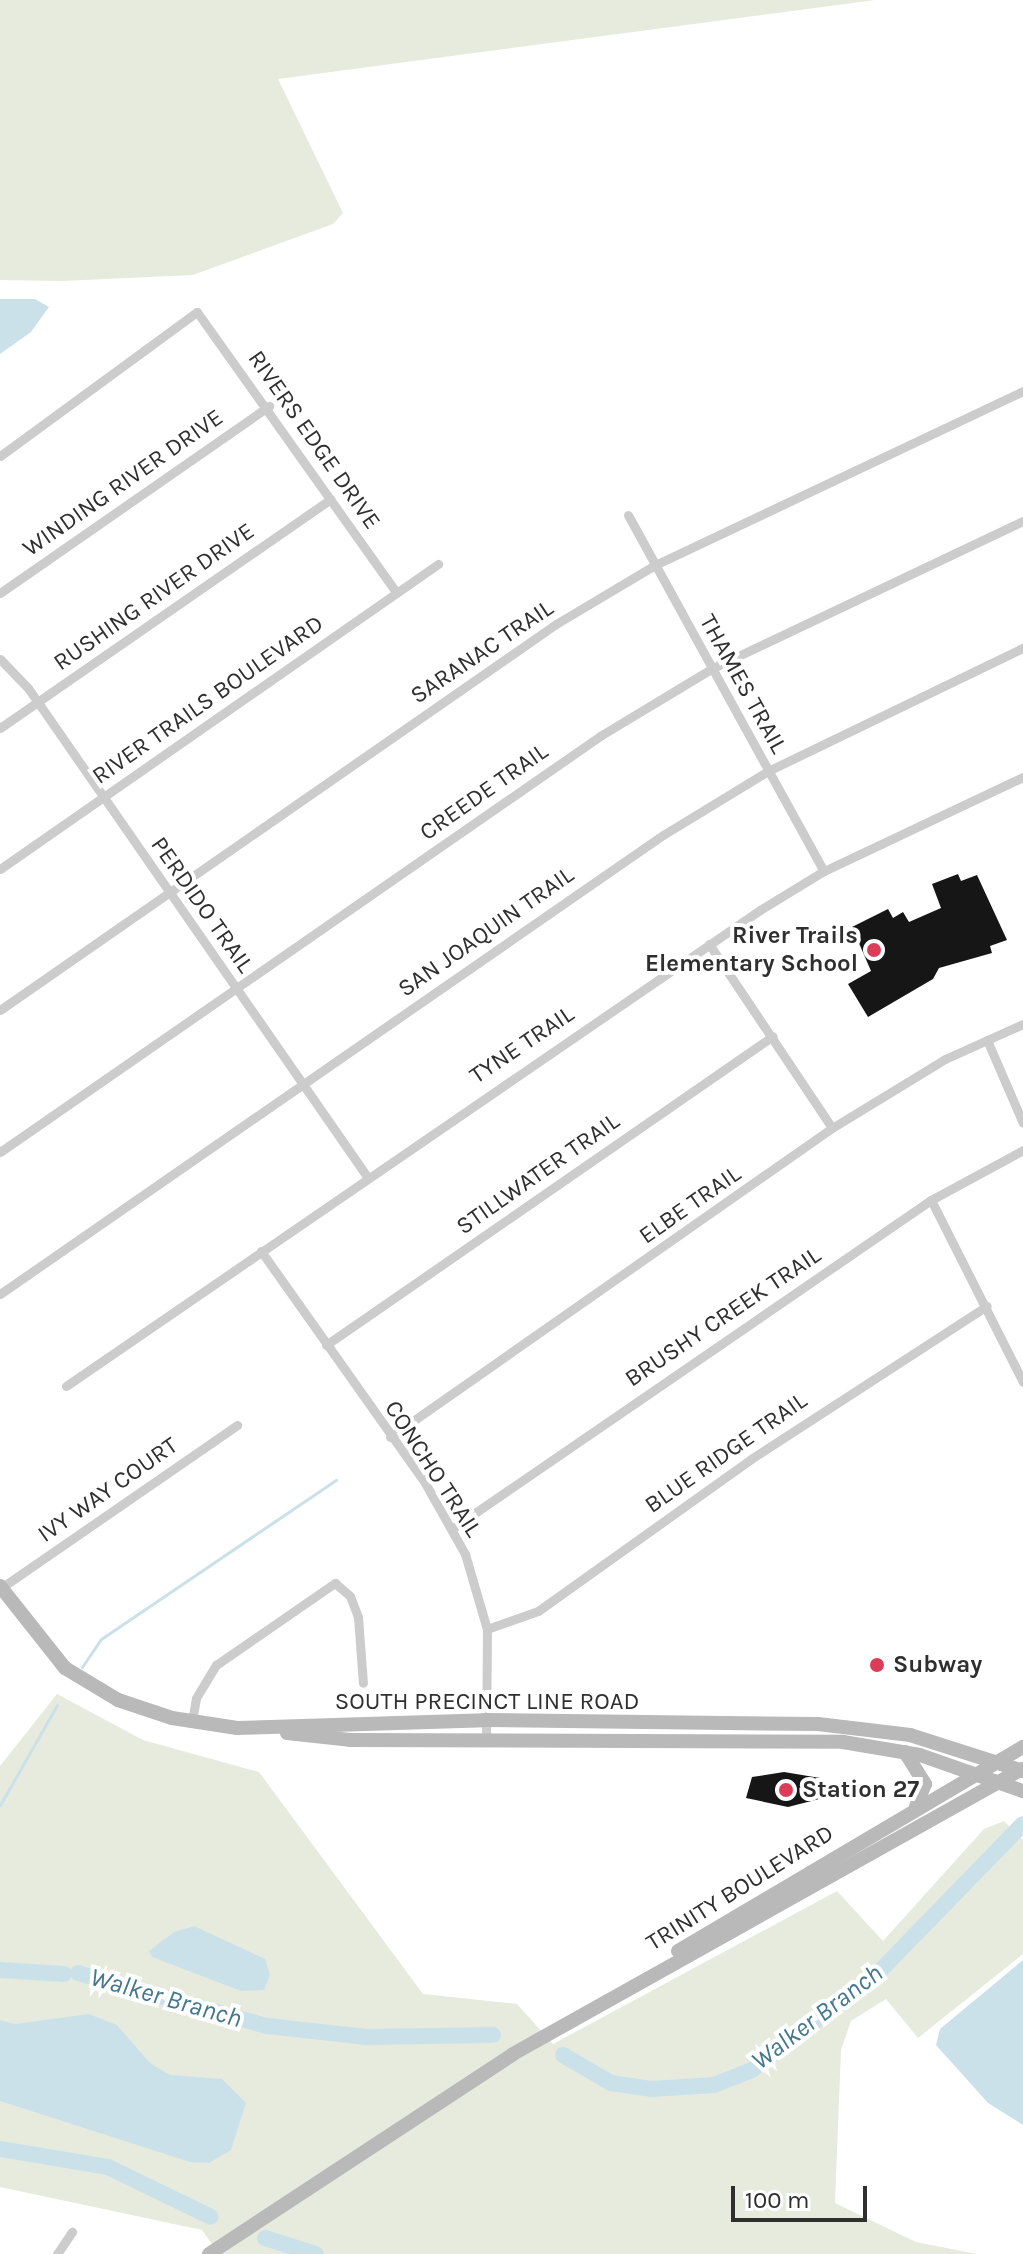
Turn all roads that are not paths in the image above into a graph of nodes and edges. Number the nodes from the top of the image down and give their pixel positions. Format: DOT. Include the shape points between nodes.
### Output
graph roads {
  1 [pos="1023,391"];
  2 [pos="269,406"];
  3 [pos="0,456"];
  4 [pos="331,499"];
  5 [pos="628,515"];
  6 [pos="1023,521"];
  7 [pos="438,564"];
  8 [pos="655,565"];
  9 [pos="396,592"];
  10 [pos="0,593"];
  11 [pos="1023,648"];
  12 [pos="0,659"];
  13 [pos="711,669"];
  14 [pos="37,702"];
  15 [pos="0,728"];
  16 [pos="768,771"];
  17 [pos="1023,777"];
  18 [pos="103,797"];
  19 [pos="0,869"];
  20 [pos="824,871"];
  21 [pos="169,893"];
  22 [pos="709,944"];
  23 [pos="236,987"];
  24 [pos="0,1010"];
  25 [pos="1023,1024"];
  26 [pos="773,1036"];
  27 [pos="987,1040"];
  28 [pos="303,1084"];
  29 [pos="1023,1123"];
  30 [pos="832,1128"];
  31 [pos="1023,1150"];
  32 [pos="0,1152"];
  33 [pos="368,1178"];
  34 [pos="931,1200"];
  35 [pos="261,1251"];
  36 [pos="0,1294"];
  37 [pos="987,1306"];
  38 [pos="326,1345"];
  39 [pos="1023,1382"];
  40 [pos="66,1386"];
  41 [pos="237,1425"];
  42 [pos="390,1437"];
  43 [pos="453,1528"];
  44 [pos="2,1592"];
  45 [pos="487,1629"];
  46 [pos="363,1683"];
  47 [pos="485,1720"];
  48 [pos="192,1721"];
  49 [pos="733,1724"];
  50 [pos="768,1724"];
  51 [pos="237,1728"];
  52 [pos="486,1738"];
  53 [pos="597,1742"];
  54 [pos="765,1744"];
  55 [pos="1023,1747"];
  56 [pos="905,1752"];
  57 [pos="996,1762"];
  58 [pos="1022,1770"];
  59 [pos="970,1775"];
  60 [pos="996,1782"];
  61 [pos="1022,1791"];
  62 [pos="916,1806"];
  63 [pos="608,1998"];
  64 [pos="72,2232"];
  65 [pos="57,2254"];
  66 [pos="209,2254"];
  1 -- 8 [label="street, SARANAC TRAIL"];
  2 -- 3 [label="street, RIVERS EDGE DRIVE" via="197,312"];
  2 -- 4 [label="street, RIVERS EDGE DRIVE"];
  2 -- 10 [label="street, WINDING RIVER DRIVE"];
  4 -- 9 [label="street, RIVERS EDGE DRIVE"];
  4 -- 14 [label="street, RUSHING RIVER DRIVE"];
  5 -- 8 [label="street, THAMES TRAIL"];
  6 -- 13 [label="street, CREEDE TRAIL"];
  7 -- 9 [label="street, RIVER TRAILS BOULEVARD"];
  8 -- 13 [label="street, THAMES TRAIL"];
  8 -- 21 [label="street, SARANAC TRAIL" via="556,624"];
  9 -- 18 [label="street, RIVER TRAILS BOULEVARD"];
  11 -- 16 [label="street, SAN JOAQUIN TRAIL"];
  12 -- 14 [label="street, PERDIDO TRAIL"];
  13 -- 16 [label="street, THAMES TRAIL"];
  13 -- 23 [label="street, CREEDE TRAIL" via="600,736"];
  14 -- 15 [label="street, RUSHING RIVER DRIVE"];
  14 -- 18 [label="street, PERDIDO TRAIL"];
  16 -- 20 [label="street, THAMES TRAIL"];
  16 -- 28 [label="street, SAN JOAQUIN TRAIL" via="617,866"];
  17 -- 20 [label="street, TYNE TRAIL"];
  18 -- 19 [label="street, RIVER TRAILS BOULEVARD"];
  18 -- 21 [label="street, PERDIDO TRAIL"];
  20 -- 22 [label="street, TYNE TRAIL"];
  21 -- 23 [label="street, PERDIDO TRAIL"];
  21 -- 24 [label="street, SARANAC TRAIL"];
  22 -- 26 [label="street"];
  22 -- 33 [label="street, TYNE TRAIL"];
  23 -- 28 [label="street, PERDIDO TRAIL"];
  23 -- 32 [label="street, CREEDE TRAIL"];
  25 -- 27 [label="street, ELBE TRAIL"];
  26 -- 30 [label="street"];
  26 -- 38 [label="street, STILLWATER TRAIL"];
  27 -- 29 [label="street"];
  27 -- 30 [label="street, ELBE TRAIL"];
  28 -- 33 [label="street, PERDIDO TRAIL"];
  28 -- 36 [label="street, SAN JOAQUIN TRAIL"];
  30 -- 42 [label="street, ELBE TRAIL"];
  31 -- 34 [label="street, BRUSHY CREEK TRAIL"];
  33 -- 35 [label="street, TYNE TRAIL"];
  34 -- 37 [label="street"];
  34 -- 43 [label="street, BRUSHY CREEK TRAIL"];
  35 -- 38 [label="street, CONCHO TRAIL"];
  35 -- 40 [label="street, TYNE TRAIL"];
  37 -- 39 [label="street"];
  37 -- 45 [label="street, BLUE RIDGE TRAIL" via="751,1459 538,1611"];
  38 -- 42 [label="street, CONCHO TRAIL"];
  41 -- 44 [label="street, IVY WAY COURT"];
  42 -- 43 [label="street, CONCHO TRAIL"];
  43 -- 45 [label="street, CONCHO TRAIL"];
  44 -- 48 [label="main road, SOUTH PRECINCT LINE ROAD" via="65,1668 118,1700"];
  45 -- 47 [label="street, CONCHO TRAIL"];
  46 -- 48 [label="street" via="358,1617 341,1585 329,1585 216,1665 196,1698"];
  47 -- 49 [label="main road, SOUTH PRECINCT LINE ROAD"];
  47 -- 51 [label="main road, SOUTH PRECINCT LINE ROAD"];
  47 -- 52 [label="street, CONCHO TRAIL"];
  48 -- 51 [label="main road, SOUTH PRECINCT LINE ROAD"];
  49 -- 50 [label="main road, SOUTH PRECINCT LINE ROAD"];
  49 -- 53 [label="main road" via="727,1735 613,1735"];
  50 -- 54 [label="main road"];
  50 -- 57 [label="main road, SOUTH PRECINCT LINE ROAD" via="910,1735"];
  51 -- 52 [label="main road" via="350,1740"];
  52 -- 53 [label="main road"];
  53 -- 54 [label="main road"];
  54 -- 56 [label="main road" via="843,1742"];
  55 -- 57 [label="main road, TRINITY BOULEVARD"];
  56 -- 59 [label="main road"];
  56 -- 62 [label="main road" via="925,1784"];
  57 -- 58 [label="main road, SOUTH PRECINCT LINE ROAD"];
  57 -- 59 [label="main road, TRINITY BOULEVARD"];
  58 -- 60 [label="main road, TRINITY BOULEVARD"];
  59 -- 60 [label="main road"];
  59 -- 62 [label="main road, TRINITY BOULEVARD"];
  60 -- 61 [label="main road"];
  60 -- 63 [label="main road, TRINITY BOULEVARD"];
  62 -- 63 [label="main road, TRINITY BOULEVARD"];
  63 -- 66 [label="main road, TRINITY BOULEVARD"];
  64 -- 65 [label="street"];
}
